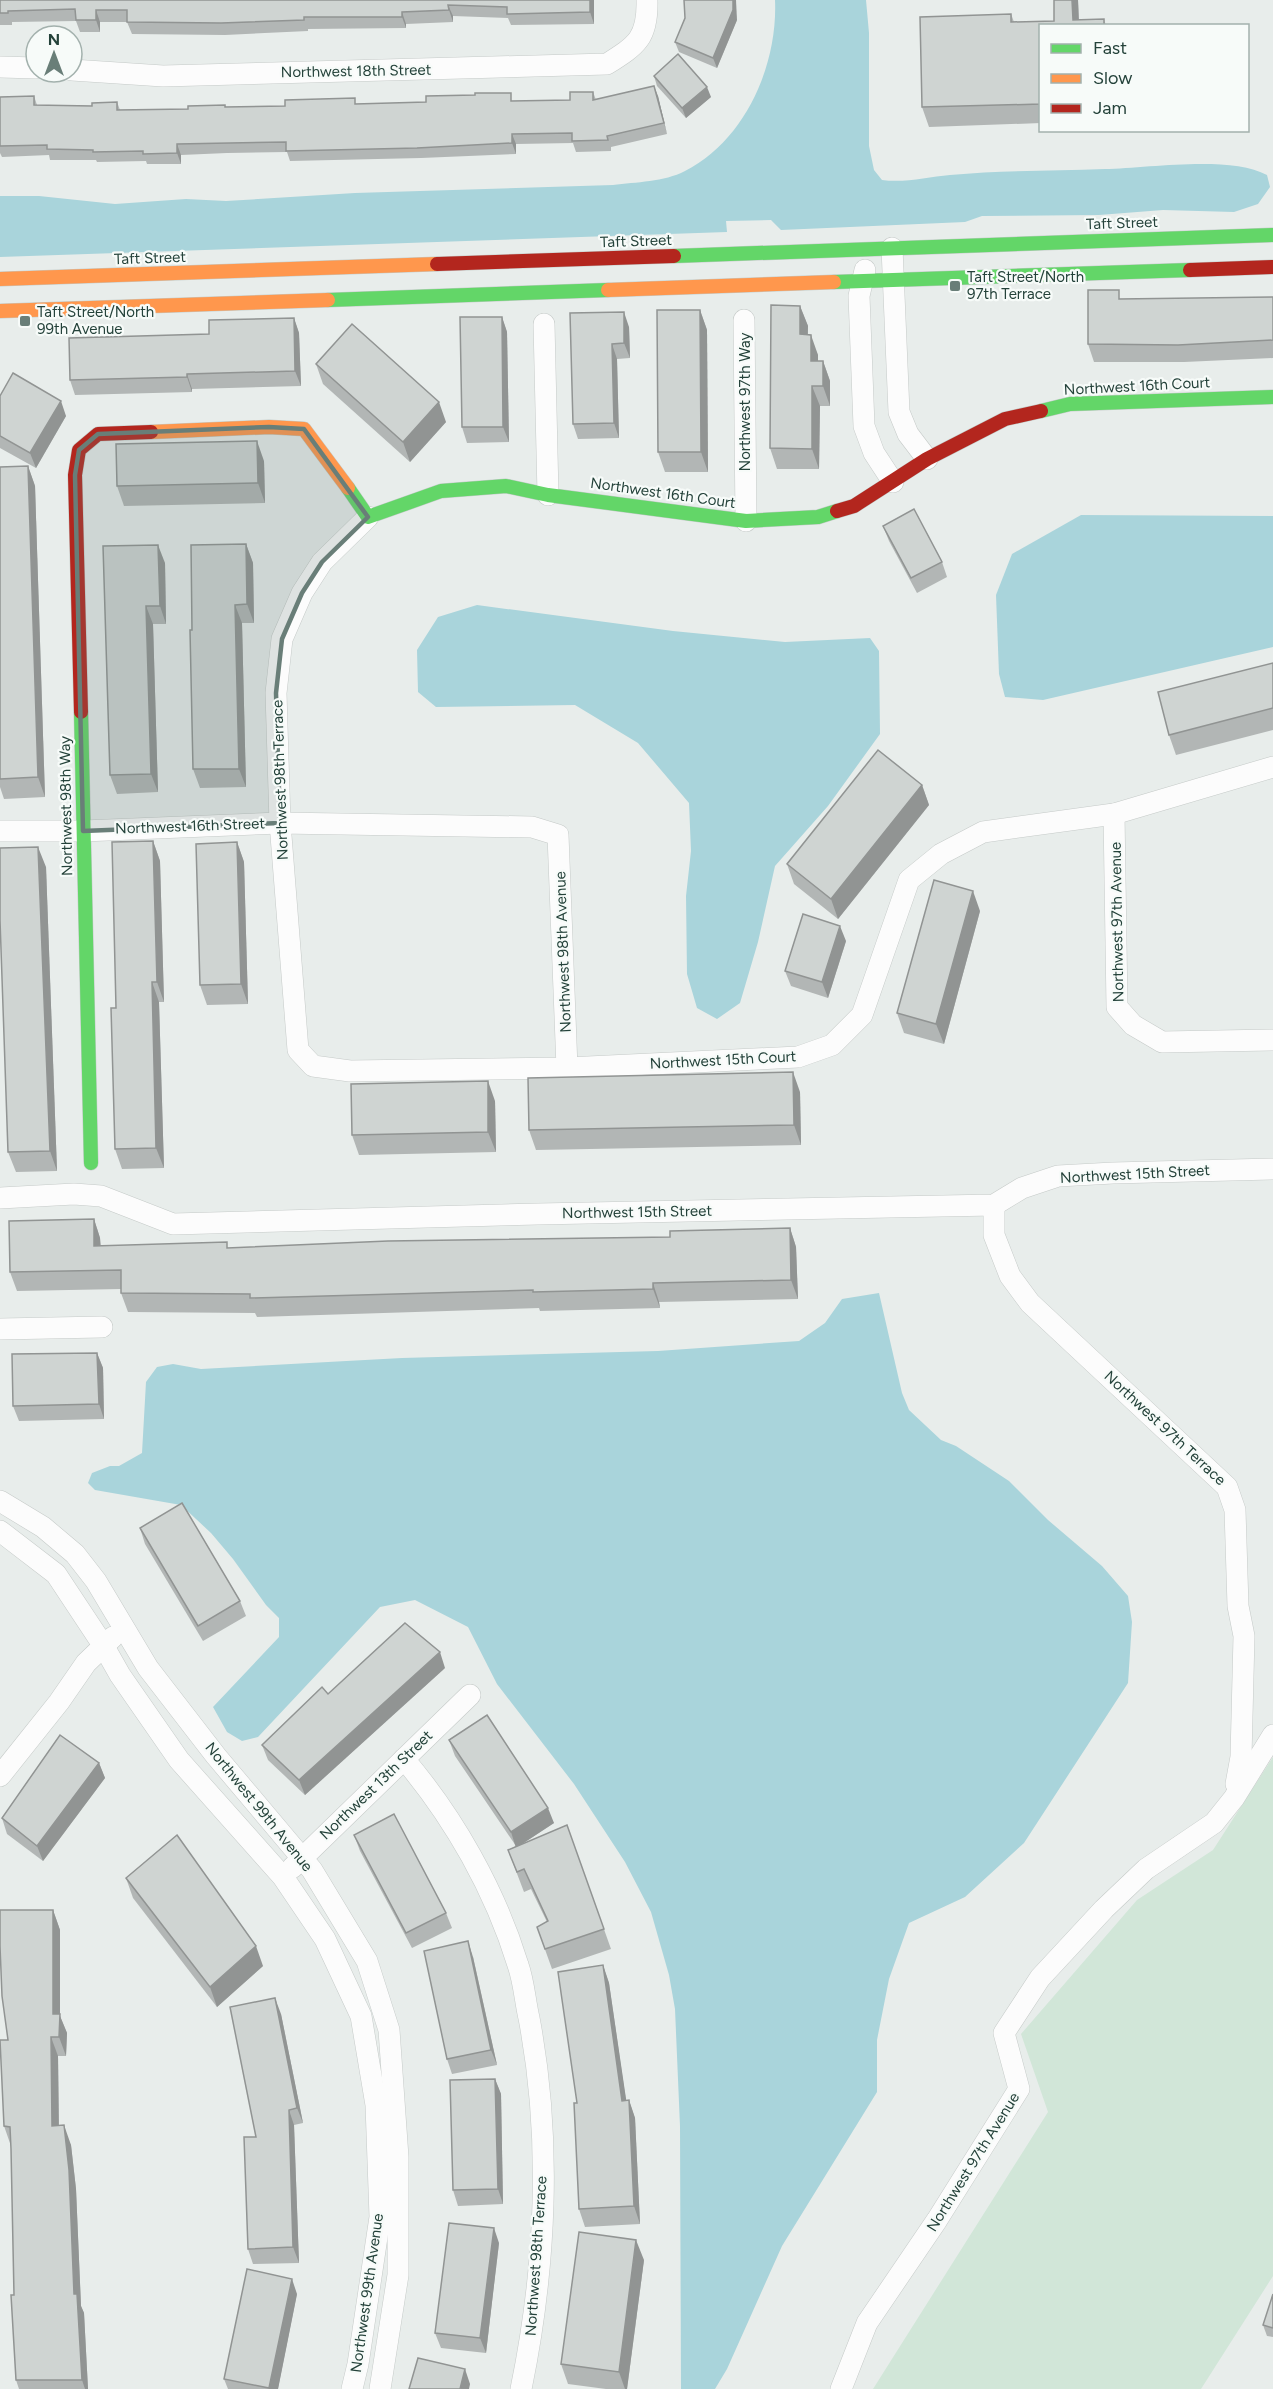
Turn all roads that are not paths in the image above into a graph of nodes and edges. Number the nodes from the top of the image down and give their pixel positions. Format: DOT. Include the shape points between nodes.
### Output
graph roads {
  1 [pos="647,0"];
  2 [pos="0,67"];
  3 [pos="24,68"];
  4 [pos="84,71"];
  5 [pos="1273,235"];
  6 [pos="881,248"];
  7 [pos="1273,267"];
  8 [pos="0,279"];
  9 [pos="892,279"];
  10 [pos="863,280"];
  11 [pos="0,311"];
  12 [pos="744,320"];
  13 [pos="544,324"];
  14 [pos="1273,397"];
  15 [pos="927,459"];
  16 [pos="893,482"];
  17 [pos="548,495"];
  18 [pos="368,517"];
  19 [pos="746,521"];
  20 [pos="1273,767"];
  21 [pos="1114,813"];
  22 [pos="280,823"];
  23 [pos="0,831"];
  24 [pos="83,831"];
  25 [pos="558,835"];
  26 [pos="1273,1040"];
  27 [pos="313,1066"];
  28 [pos="567,1068"];
  29 [pos="91,1163"];
  30 [pos="1273,1169"];
  31 [pos="0,1198"];
  32 [pos="994,1205"];
  33 [pos="102,1327"];
  34 [pos="0,1329"];
  35 [pos="0,1501"];
  36 [pos="0,1531"];
  37 [pos="123,1629"];
  38 [pos="103,1645"];
  39 [pos="470,1695"];
  40 [pos="1273,1735"];
  41 [pos="404,1759"];
  42 [pos="0,1776"];
  43 [pos="1234,1798"];
  44 [pos="302,1858"];
  45 [pos="283,1876"];
  46 [pos="352,2389"];
  47 [pos="380,2389"];
  48 [pos="521,2389"];
  49 [pos="841,2389"];
  1 -- 4 [label="street, Northwest 18th Street" via="647,22 634,47 607,64 163,76"];
  2 -- 3 [label="street"];
  5 -- 6 [label="street, Taft Street"];
  6 -- 8 [label="street, Taft Street"];
  6 -- 9 [label="street"];
  6 -- 10 [label="street"];
  7 -- 9 [label="street"];
  9 -- 10 [label="street"];
  9 -- 15 [label="street" via="899,412 908,434"];
  10 -- 11 [label="street"];
  10 -- 16 [label="street" via="859,296 864,426 874,453"];
  12 -- 19 [label="street, Northwest 97th Way"];
  13 -- 17 [label="street"];
  14 -- 15 [label="street, Northwest 16th Court" via="1070,404 1005,419"];
  15 -- 16 [label="street, Northwest 16th Court"];
  16 -- 19 [label="street, Northwest 16th Court" via="854,506 818,518"];
  17 -- 18 [label="street, Northwest 16th Court" via="506,486 441,491"];
  17 -- 19 [label="street, Northwest 16th Court"];
  18 -- 22 [label="street, Northwest 98th Terrace" via="322,562 302,593 282,639 276,693"];
  18 -- 24 [label="street, Northwest 98th Way" via="304,429 98,434 79,450 75,475"];
  20 -- 21 [label="street"];
  21 -- 26 [label="street, Northwest 97th Avenue" via="1117,1007 1133,1025 1162,1042"];
  21 -- 28 [label="street, Northwest 15th Court" via="983,832 941,854 909,880 862,1015 832,1045 798,1057"];
  22 -- 24 [label="street, Northwest 16th Street"];
  22 -- 25 [label="street, Northwest 16th Street" via="532,827"];
  22 -- 27 [label="street, Northwest 98th Terrace" via="298,1050"];
  23 -- 24 [label="street, Northwest 16th Street"];
  24 -- 29 [label="street, Northwest 98th Way"];
  25 -- 28 [label="street, Northwest 98th Avenue"];
  27 -- 28 [label="street, Northwest 15th Court" via="350,1071"];
  30 -- 32 [label="street, Northwest 15th Street" via="1058,1176 1022,1188"];
  31 -- 32 [label="street, Northwest 15th Street" via="101,1196 173,1224"];
  32 -- 43 [label="street, Northwest 97th Terrace" via="994,1236 1010,1276 1030,1303 1227,1487 1235,1510 1238,1606 1244,1635 1241,1757"];
  33 -- 34 [label="street"];
  35 -- 37 [label="street, Northwest 99th Avenue" via="43,1527 75,1554 96,1581"];
  36 -- 38 [label="street, Northwest 99th Avenue" via="56,1574"];
  37 -- 38 [label="street"];
  37 -- 44 [label="street, Northwest 99th Avenue" via="216,1756"];
  38 -- 42 [label="street"];
  38 -- 45 [label="street, Northwest 99th Avenue" via="179,1760"];
  39 -- 41 [label="street, Northwest 13th Street"];
  40 -- 43 [label="street, Northwest 97th Avenue"];
  41 -- 44 [label="street, Northwest 13th Street"];
  41 -- 48 [label="street, Northwest 98th Terrace" via="443,1809 480,1875 519,1966 537,2063 543,2173 535,2309"];
  43 -- 49 [label="street, Northwest 97th Avenue" via="1214,1823 1146,1869 1040,1978 1004,2033 1019,2089 867,2323"];
  44 -- 45 [label="street, Northwest 13th Street"];
  44 -- 47 [label="street, Northwest 99th Avenue" via="367,1961 389,2030 398,2157 398,2275"];
  45 -- 46 [label="street, Northwest 99th Avenue" via="325,1939 361,2016 376,2105 380,2217"];
}
